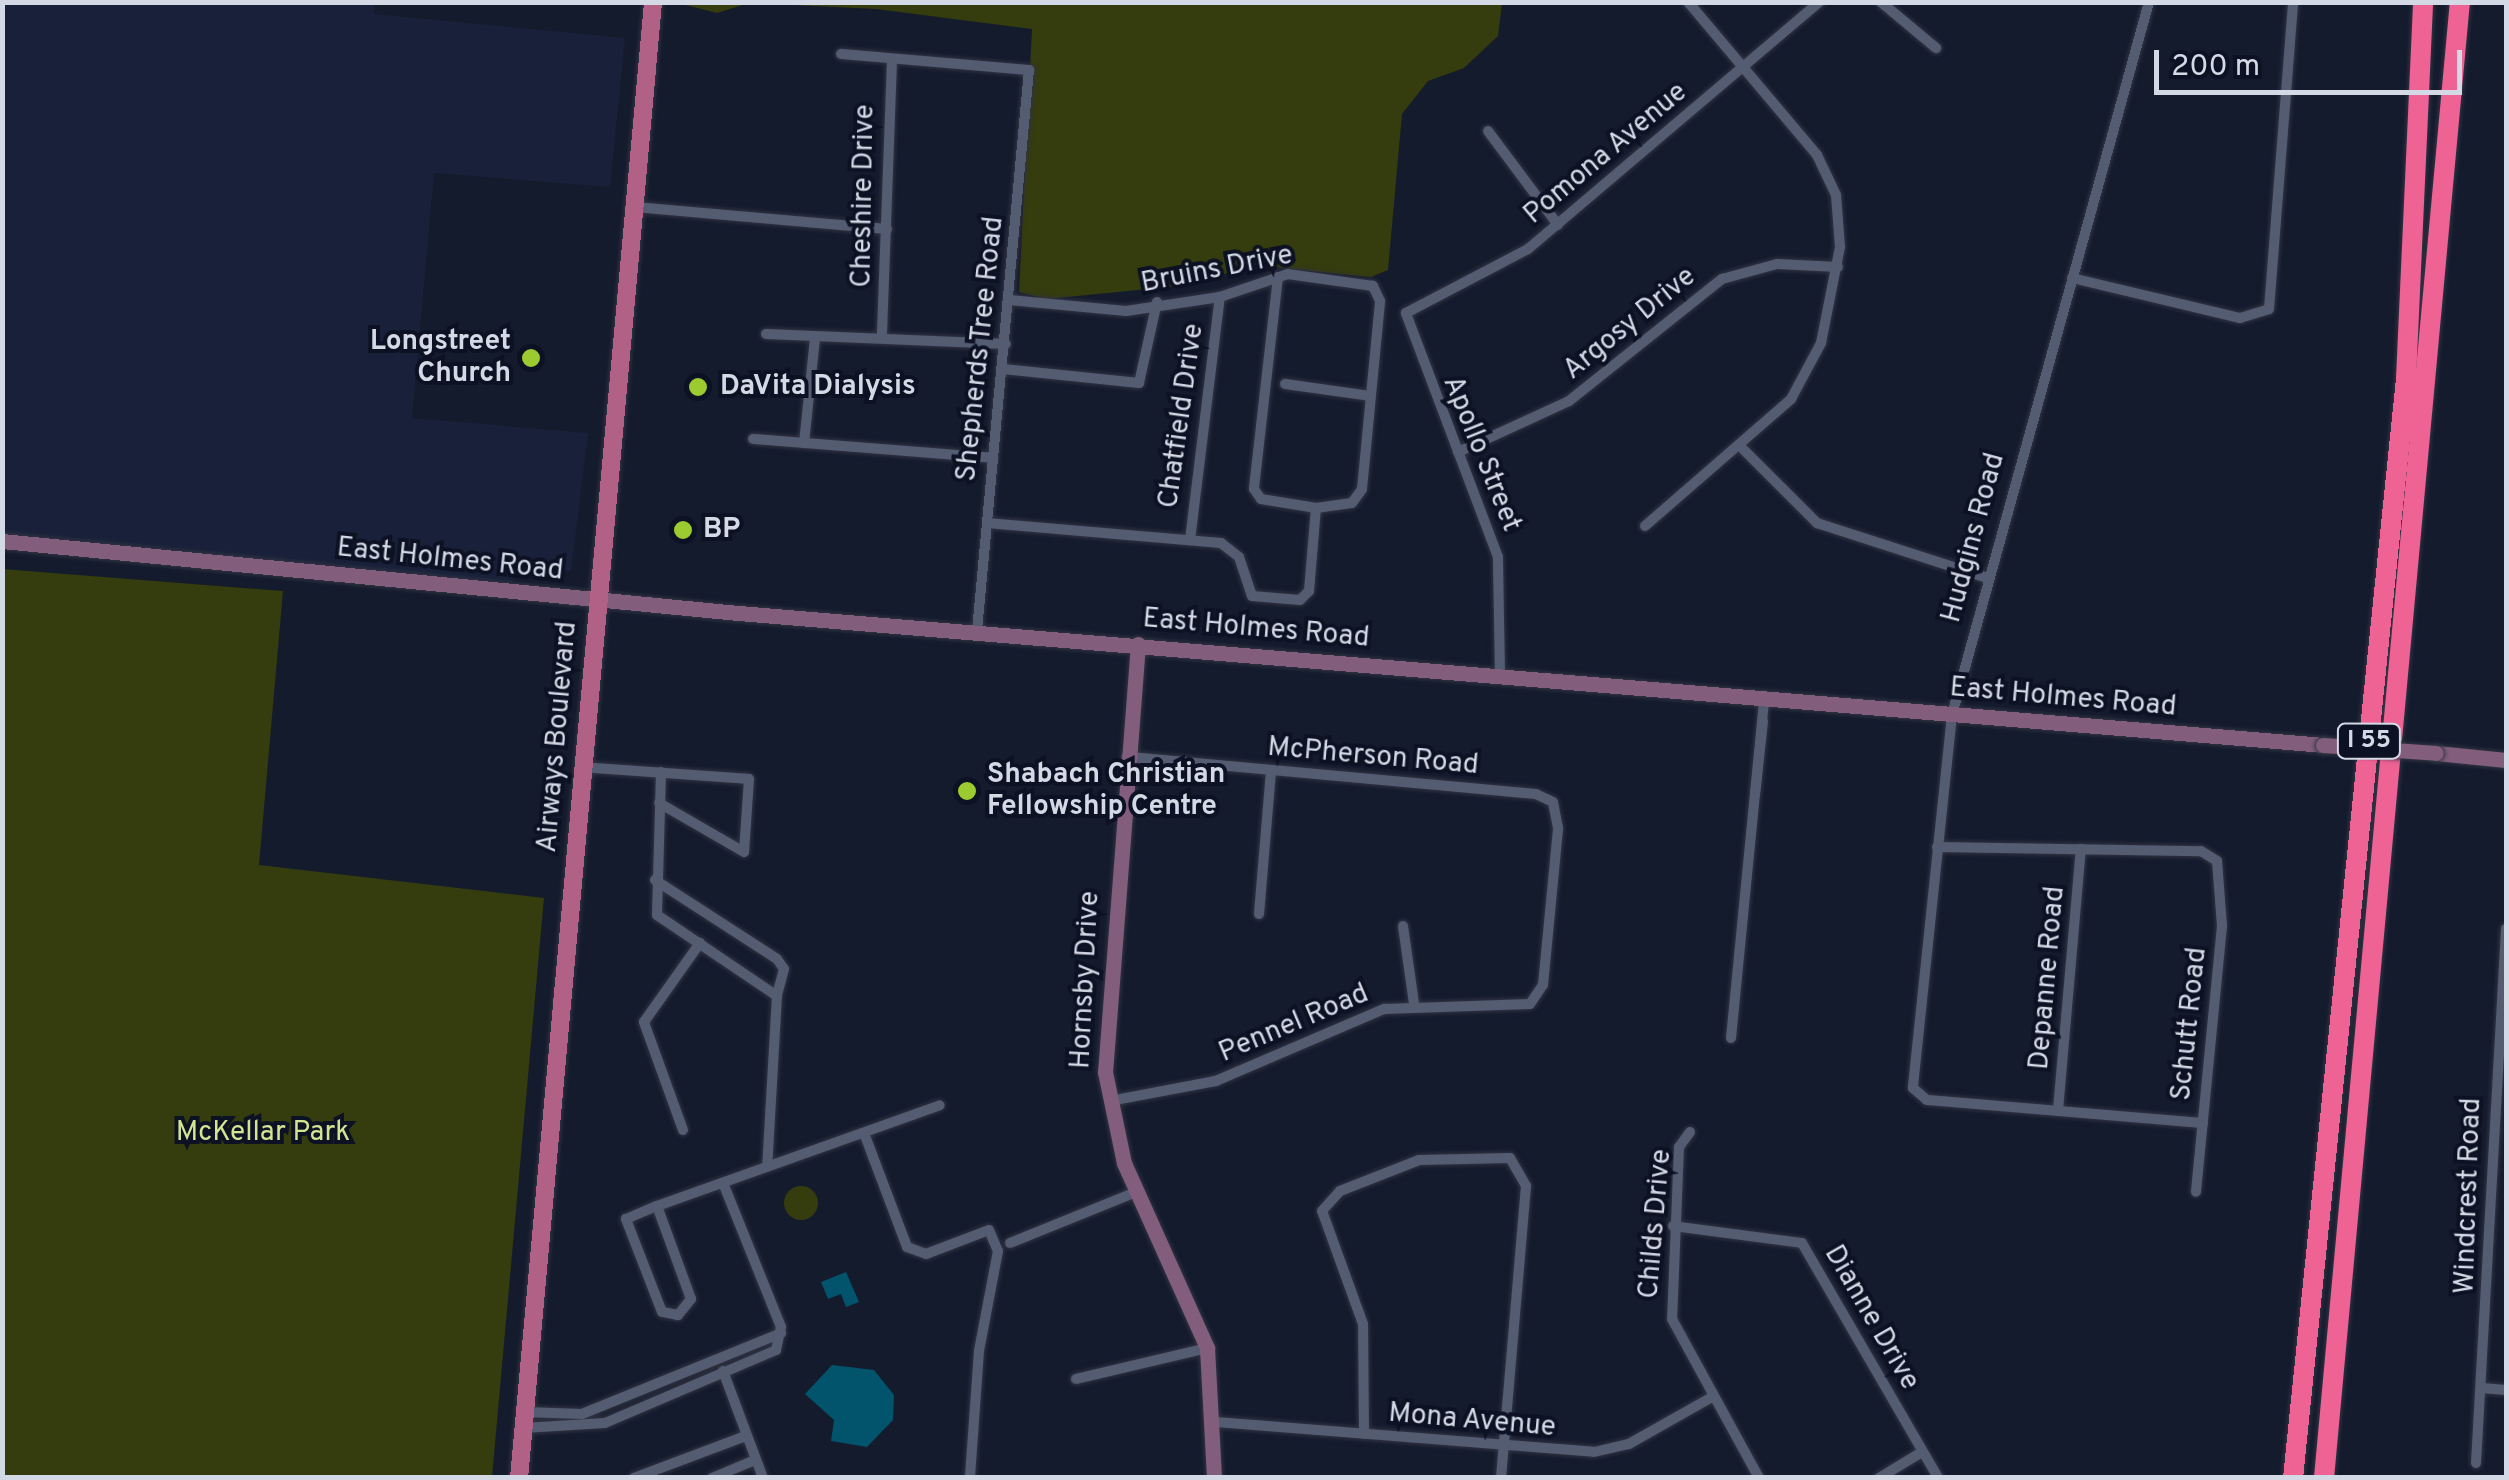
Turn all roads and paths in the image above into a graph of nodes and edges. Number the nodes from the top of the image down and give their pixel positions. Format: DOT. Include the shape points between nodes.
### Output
graph roads {
  1 [pos="653,2"];
  2 [pos="1688,2"];
  3 [pos="1819,2"];
  4 [pos="1881,2"];
  5 [pos="2149,2"];
  6 [pos="2293,2"];
  7 [pos="2424,2"];
  8 [pos="2460,2"];
  9 [pos="1936,48"];
  10 [pos="841,54"];
  11 [pos="892,59"];
  12 [pos="1743,68"];
  13 [pos="1488,131"];
  14 [pos="634,207"];
  15 [pos="1558,225"];
  16 [pos="887,229"];
  17 [pos="1838,267"];
  18 [pos="1278,276"];
  19 [pos="2072,278"];
  20 [pos="1220,297"];
  21 [pos="1010,300"];
  22 [pos="1157,302"];
  23 [pos="1406,313"];
  24 [pos="882,333"];
  25 [pos="766,334"];
  26 [pos="816,338"];
  27 [pos="1006,344"];
  28 [pos="1004,369"];
  29 [pos="1285,384"];
  30 [pos="1370,396"];
  31 [pos="753,439"];
  32 [pos="804,443"];
  33 [pos="1743,448"];
  34 [pos="1458,452"];
  35 [pos="993,458"];
  36 [pos="1316,508"];
  37 [pos="987,523"];
  38 [pos="1645,526"];
  39 [pos="1190,540"];
  40 [pos="2,541"];
  41 [pos="1987,578"];
  42 [pos="598,600"];
  43 [pos="977,631"];
  44 [pos="1138,644"];
  45 [pos="1500,674"];
  46 [pos="1764,699"];
  47 [pos="1952,714"];
  48 [pos="1127,757"];
  49 [pos="2506,760"];
  50 [pos="582,766"];
  51 [pos="1271,770"];
  52 [pos="661,772"];
  53 [pos="659,802"];
  54 [pos="1553,802"];
  55 [pos="1937,847"];
  56 [pos="2081,849"];
  57 [pos="655,880"];
  58 [pos="1259,914"];
  59 [pos="1402,926"];
  60 [pos="2506,929"];
  61 [pos="700,943"];
  62 [pos="777,996"];
  63 [pos="1414,1003"];
  64 [pos="1731,1038"];
  65 [pos="2500,1052"];
  66 [pos="1108,1102"];
  67 [pos="940,1105"];
  68 [pos="2058,1110"];
  69 [pos="2203,1123"];
  70 [pos="683,1130"];
  71 [pos="864,1132"];
  72 [pos="1690,1132"];
  73 [pos="767,1167"];
  74 [pos="723,1182"];
  75 [pos="1136,1192"];
  76 [pos="2196,1192"];
  77 [pos="657,1206"];
  78 [pos="2502,1209"];
  79 [pos="1673,1226"];
  80 [pos="1010,1243"];
  81 [pos="781,1333"];
  82 [pos="1207,1348"];
  83 [pos="718,1361"];
  84 [pos="722,1376"];
  85 [pos="1076,1380"];
  86 [pos="2482,1388"];
  87 [pos="2506,1390"];
  88 [pos="1712,1397"];
  89 [pos="524,1420"];
  90 [pos="1216,1422"];
  91 [pos="1364,1434"];
  92 [pos="746,1436"];
  93 [pos="1504,1446"];
  94 [pos="1922,1452"];
  95 [pos="755,1460"];
  96 [pos="2476,1463"];
  97 [pos="519,1478"];
  98 [pos="634,1478"];
  99 [pos="712,1478"];
  100 [pos="763,1478"];
  101 [pos="970,1478"];
  102 [pos="1214,1478"];
  103 [pos="1501,1478"];
  104 [pos="1759,1478"];
  105 [pos="1879,1478"];
  106 [pos="1938,1478"];
  107 [pos="2292,1478"];
  108 [pos="2324,1478"];
  1 -- 14 [label="main road, Airways Boulevard"];
  2 -- 12 [label="street"];
  3 -- 12 [label="street, Pomona Avenue"];
  4 -- 9 [label="street"];
  5 -- 19 [label="street, Hudgins Road"];
  6 -- 19 [label="street" via="2272,301 2261,316 2195,310"];
  7 -- 107 [label="highway, I 55" via="2406,379"];
  8 -- 108 [label="highway, I 55"];
  10 -- 11 [label="street"];
  11 -- 16 [label="street, Cheshire Drive" via="882,160"];
  11 -- 21 [label="street, Shepherds Tree Road" via="1029,70"];
  12 -- 15 [label="street, Pomona Avenue"];
  12 -- 17 [label="street" via="1828,174 1840,220"];
  13 -- 15 [label="street"];
  14 -- 16 [label="street"];
  14 -- 42 [label="main road, Airways Boulevard"];
  15 -- 23 [label="street, Pomona Avenue"];
  16 -- 24 [label="street, Cheshire Drive"];
  17 -- 33 [label="street" via="1821,343 1791,399"];
  17 -- 34 [label="street, Argosy Drive" via="1777,264 1722,279 1569,401"];
  18 -- 20 [label="street, Bruins Drive"];
  18 -- 30 [label="street, Bruins Drive" via="1373,286 1380,301"];
  18 -- 36 [label="street" via="1254,489 1262,499"];
  19 -- 41 [label="street, Hudgins Road"];
  20 -- 22 [label="street, Bruins Drive"];
  20 -- 39 [label="street, Chatfield Drive"];
  21 -- 22 [label="street, Bruins Drive" via="1117,312"];
  21 -- 27 [label="street, Shepherds Tree Road"];
  22 -- 28 [label="street" via="1139,384"];
  23 -- 34 [label="street, Apollo Street"];
  24 -- 26 [label="street"];
  24 -- 27 [label="street"];
  25 -- 26 [label="street"];
  26 -- 32 [label="street"];
  27 -- 28 [label="street, Shepherds Tree Road"];
  28 -- 35 [label="street, Shepherds Tree Road"];
  29 -- 30 [label="street"];
  30 -- 36 [label="street" via="1361,496"];
  31 -- 32 [label="street"];
  32 -- 35 [label="street"];
  33 -- 38 [label="street"];
  33 -- 41 [label="street" via="1818,524"];
  34 -- 45 [label="street, Apollo Street" via="1500,566"];
  35 -- 37 [label="street, Shepherds Tree Road"];
  36 -- 39 [label="street" via="1308,591 1300,600 1252,596 1233,550"];
  37 -- 39 [label="street"];
  37 -- 43 [label="street, Shepherds Tree Road"];
  40 -- 42 [label="main road, East Holmes Road"];
  41 -- 47 [label="street, Hudgins Road"];
  42 -- 43 [label="main road, East Holmes Road"];
  42 -- 50 [label="main road, Airways Boulevard"];
  43 -- 44 [label="main road, East Holmes Road"];
  44 -- 45 [label="main road, East Holmes Road"];
  44 -- 48 [label="main road, Hornsby Drive"];
  45 -- 46 [label="main road, East Holmes Road"];
  46 -- 47 [label="main road, East Holmes Road"];
  46 -- 64 [label="street"];
  47 -- 49 [label="main road, East Holmes Road, bridge"];
  47 -- 55 [label="street, Hudgins Road"];
  48 -- 51 [label="street, McPherson Road"];
  48 -- 66 [label="main road, Hornsby Drive" via="1104,1022"];
  50 -- 52 [label="street"];
  50 -- 89 [label="main road, Airways Boulevard"];
  51 -- 54 [label="street, McPherson Road"];
  51 -- 58 [label="street"];
  52 -- 53 [label="street"];
  52 -- 53 [label="street" via="749,779 744,852"];
  53 -- 57 [label="street"];
  54 -- 63 [label="street, Pennel Road" via="1538,998 1518,1006"];
  55 -- 56 [label="street"];
  55 -- 68 [label="street, Hudgins Road" via="1917,1097"];
  56 -- 68 [label="street, Depanne Road"];
  56 -- 69 [label="street, Schutt Road" via="2201,851 2217,861 2222,926"];
  57 -- 61 [label="street" via="657,916"];
  57 -- 62 [label="street" via="777,959 784,969"];
  59 -- 63 [label="street"];
  60 -- 65 [label="street, Windcrest Road"];
  61 -- 62 [label="street"];
  61 -- 70 [label="street" via="644,1022"];
  62 -- 73 [label="street"];
  63 -- 66 [label="street, Pennel Road" via="1216,1081"];
  65 -- 78 [label="street, Windcrest Road"];
  66 -- 75 [label="main road, Hornsby Drive"];
  67 -- 71 [label="street"];
  68 -- 69 [label="street"];
  69 -- 76 [label="street, Schutt Road"];
  71 -- 73 [label="street"];
  71 -- 101 [label="street" via="906,1246 926,1254 989,1230 998,1250 978,1351"];
  72 -- 79 [label="street, Childs Drive" via="1679,1148"];
  73 -- 74 [label="street"];
  74 -- 77 [label="street"];
  74 -- 81 [label="street"];
  75 -- 80 [label="street"];
  75 -- 82 [label="main road, Hornsby Drive"];
  77 -- 77 [label="street" via="690,1300 678,1315 662,1312 626,1219"];
  78 -- 86 [label="street, Windcrest Road"];
  79 -- 88 [label="street, Childs Drive" via="1672,1320"];
  79 -- 94 [label="street, Dianne Drive" via="1802,1243"];
  81 -- 83 [label="street"];
  81 -- 84 [label="street" via="771,1356"];
  82 -- 85 [label="street"];
  82 -- 90 [label="main road, Hornsby Drive"];
  83 -- 84 [label="street"];
  83 -- 89 [label="street" via="582,1414"];
  84 -- 89 [label="street" via="580,1430"];
  84 -- 92 [label="street"];
  86 -- 87 [label="street"];
  86 -- 96 [label="street, Windcrest Road"];
  88 -- 93 [label="street, Mona Avenue" via="1618,1448"];
  88 -- 104 [label="street, Childs Drive"];
  89 -- 97 [label="main road, Airways Boulevard"];
  90 -- 91 [label="street, Mona Avenue"];
  90 -- 102 [label="main road, Hornsby Drive"];
  91 -- 93 [label="street, Mona Avenue"];
  91 -- 93 [label="street" via="1367,1349 1324,1224 1327,1203 1436,1156 1519,1164 1526,1186"];
  92 -- 95 [label="street"];
  92 -- 98 [label="street"];
  93 -- 103 [label="street"];
  94 -- 105 [label="street"];
  94 -- 106 [label="street, Dianne Drive"];
  95 -- 99 [label="street"];
  95 -- 100 [label="street"];
}
